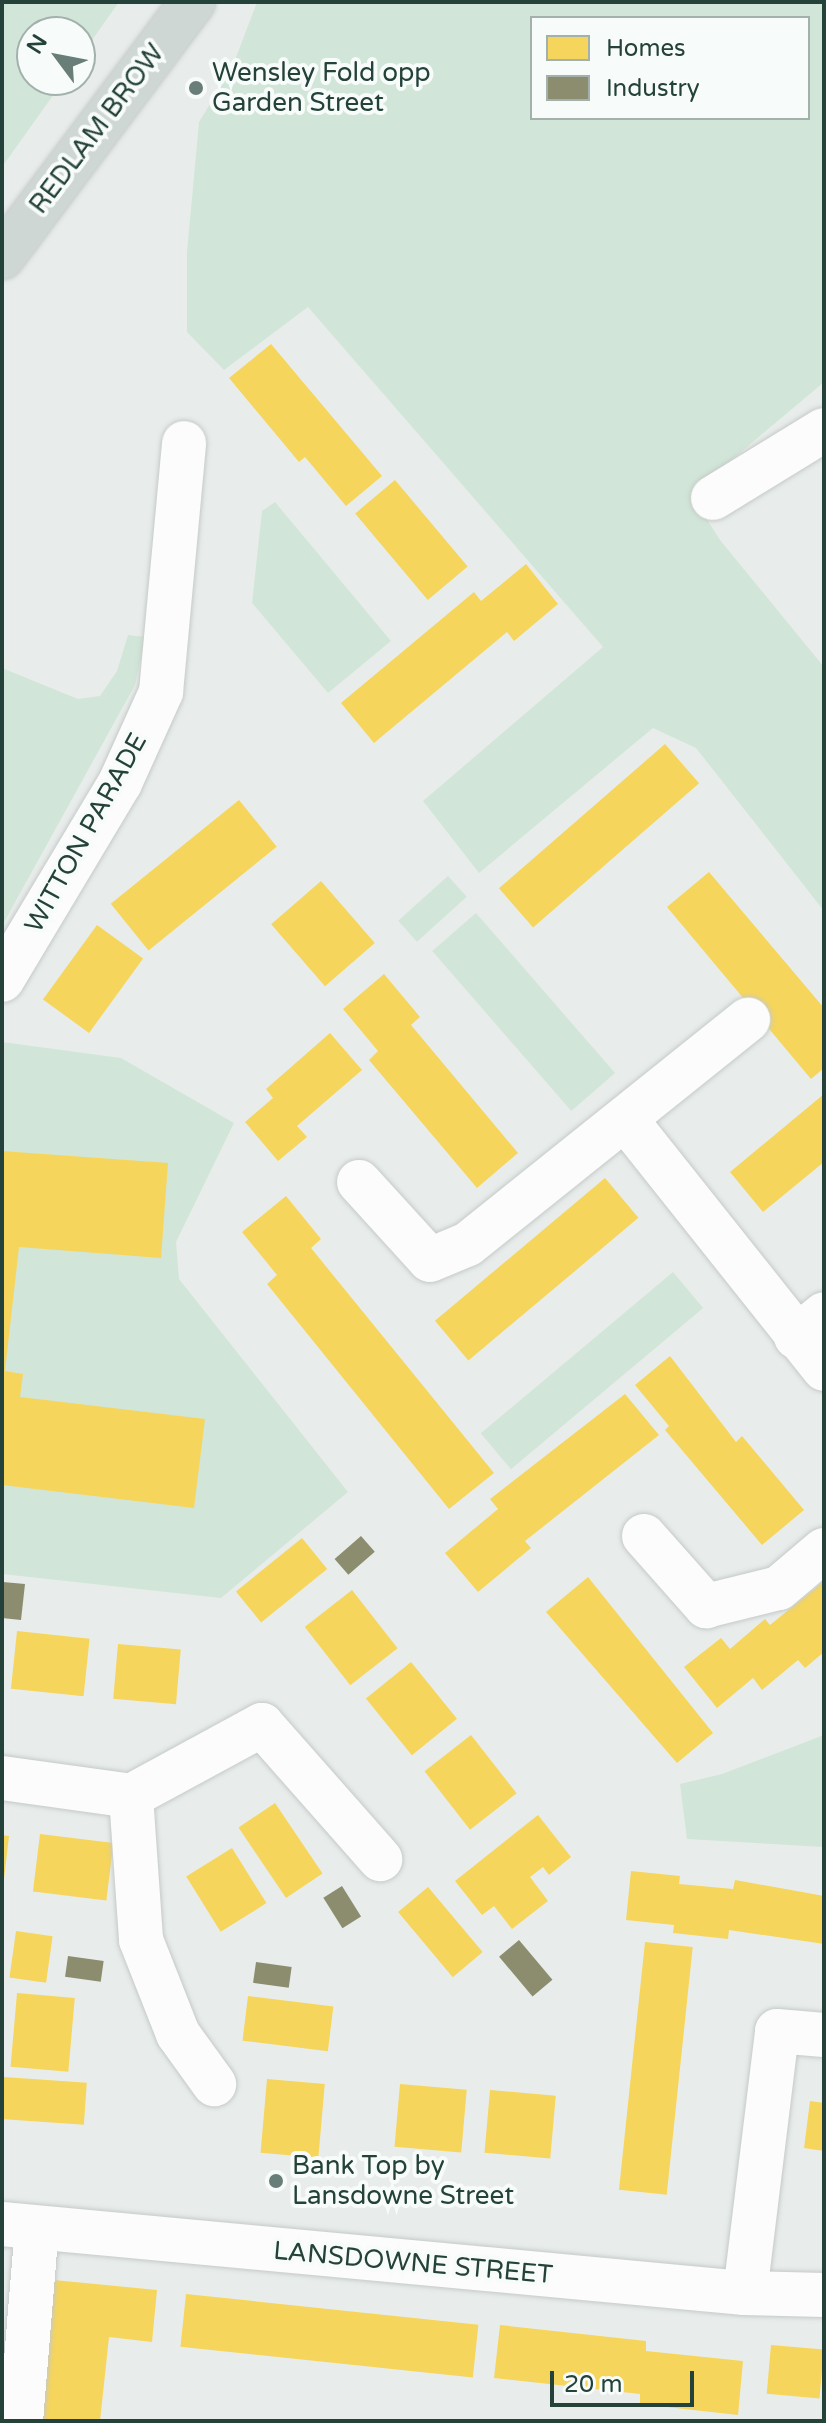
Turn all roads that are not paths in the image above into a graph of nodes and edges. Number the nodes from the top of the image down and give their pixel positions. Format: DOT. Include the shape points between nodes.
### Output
graph roads {
  1 [pos="193,2"];
  2 [pos="3,254"];
  3 [pos="824,430"];
  4 [pos="184,443"];
  5 [pos="713,498"];
  6 [pos="2,980"];
  7 [pos="748,1020"];
  8 [pos="626,1120"];
  9 [pos="359,1182"];
  10 [pos="815,1340"];
  11 [pos="644,1536"];
  12 [pos="824,1550"];
  13 [pos="2,1778"];
  14 [pos="131,1796"];
  15 [pos="380,1859"];
  16 [pos="824,2035"];
  17 [pos="214,2084"];
  18 [pos="19,2226"];
  19 [pos="745,2293"];
  20 [pos="824,2295"];
  21 [pos="21,2421"];
  1 -- 2 [label="main road, REDLAM BROW"];
  3 -- 5 [label="street"];
  4 -- 6 [label="street, WITTON PARADE" via="161,692 120,783"];
  7 -- 8 [label="street"];
  8 -- 9 [label="street" via="468,1244 430,1260"];
  8 -- 10 [label="street"];
  11 -- 12 [label="street" via="706,1606 779,1588"];
  13 -- 14 [label="street"];
  14 -- 15 [label="street" via="262,1725"];
  14 -- 17 [label="street" via="141,1940 178,2034"];
  16 -- 19 [label="street" via="777,2031"];
  18 -- 19 [label="street, LANSDOWNE STREET"];
  18 -- 21 [label="street"];
  19 -- 20 [label="street, LANSDOWNE STREET"];
}
